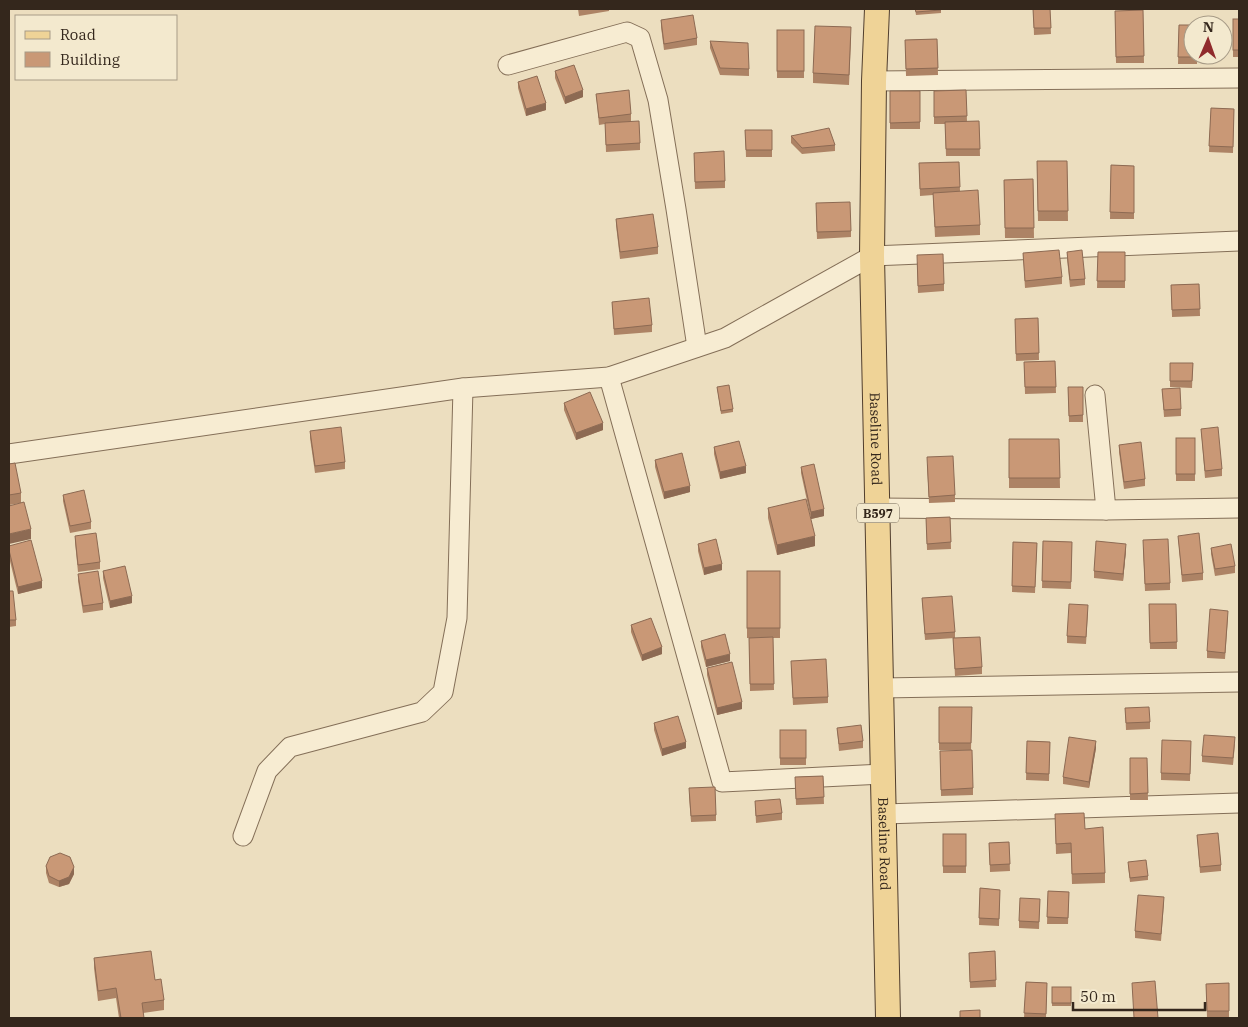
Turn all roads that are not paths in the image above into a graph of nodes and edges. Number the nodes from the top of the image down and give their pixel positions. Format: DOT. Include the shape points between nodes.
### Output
graph roads {
  1 [pos="877,9"];
  2 [pos="508,65"];
  3 [pos="1239,78"];
  4 [pos="874,81"];
  5 [pos="1239,241"];
  6 [pos="872,256"];
  7 [pos="697,347"];
  8 [pos="609,377"];
  9 [pos="463,388"];
  10 [pos="1095,395"];
  11 [pos="9,454"];
  12 [pos="878,508"];
  13 [pos="1239,508"];
  14 [pos="1106,510"];
  15 [pos="1239,682"];
  16 [pos="882,688"];
  17 [pos="883,774"];
  18 [pos="1239,803"];
  19 [pos="884,814"];
  20 [pos="243,836"];
  21 [pos="888,1018"];
  1 -- 4 [label="main road, Baseline Road / B597"];
  2 -- 7 [label="street" via="627,32 640,38 658,100"];
  3 -- 4 [label="street"];
  4 -- 6 [label="main road, Baseline Road / B597"];
  5 -- 6 [label="street"];
  6 -- 7 [label="street" via="725,338"];
  6 -- 12 [label="main road, Baseline Road / B597"];
  7 -- 8 [label="street"];
  8 -- 9 [label="street"];
  8 -- 17 [label="street" via="722,782"];
  9 -- 11 [label="street"];
  9 -- 20 [label="street" via="457,618 443,692 422,712 290,747 267,771"];
  10 -- 14 [label="street"];
  12 -- 14 [label="street"];
  12 -- 16 [label="main road, Baseline Road / B597"];
  13 -- 14 [label="street"];
  15 -- 16 [label="street"];
  16 -- 17 [label="main road, Baseline Road / B597"];
  17 -- 19 [label="main road, Baseline Road / B597"];
  18 -- 19 [label="street"];
  19 -- 21 [label="main road, Baseline Road / B597"];
}
